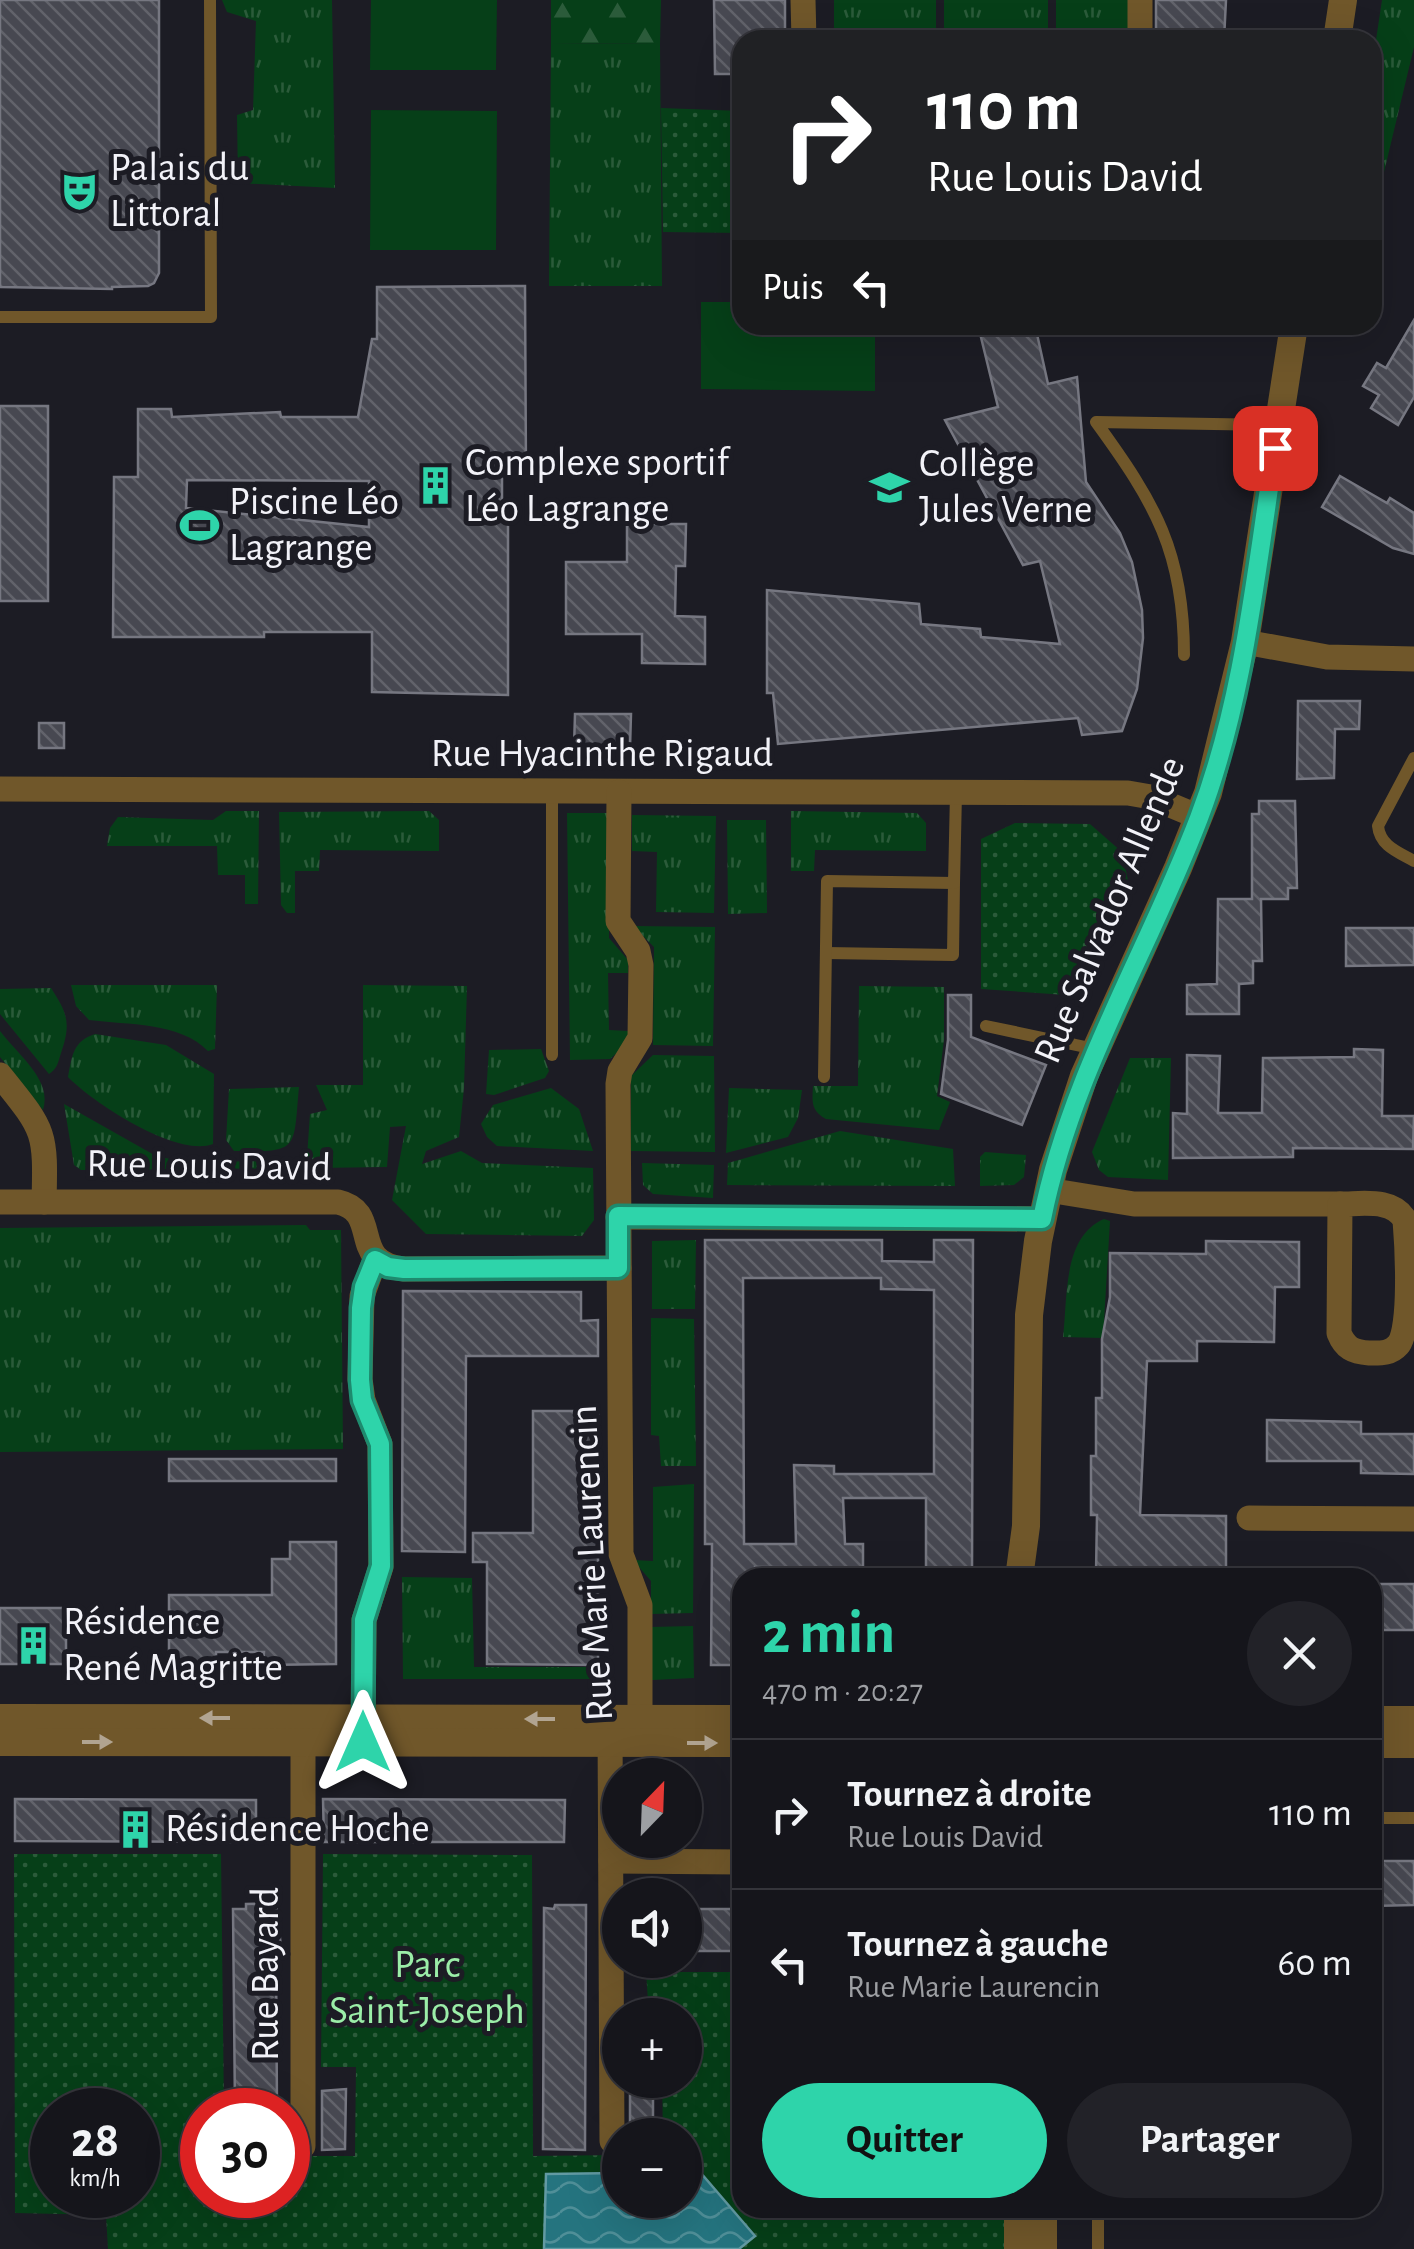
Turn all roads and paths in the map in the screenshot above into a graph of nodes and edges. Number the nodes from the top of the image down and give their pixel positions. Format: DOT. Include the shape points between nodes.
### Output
graph roads {
  1 [pos="210,0"];
  2 [pos="804,0"];
  3 [pos="1140,0"];
  4 [pos="1343,0"];
  5 [pos="804,30"];
  6 [pos="1140,30"];
  7 [pos="1338,30"];
  8 [pos="0,317"];
  9 [pos="1292,335"];
  10 [pos="1278,425"];
  11 [pos="1245,642"];
  12 [pos="1184,655"];
  13 [pos="1414,659"];
  14 [pos="1414,758"];
  15 [pos="0,790"];
  16 [pos="552,792"];
  17 [pos="619,792"];
  18 [pos="956,794"];
  19 [pos="1199,817"];
  20 [pos="1414,861"];
  21 [pos="954,884"];
  22 [pos="826,952"];
  23 [pos="986,1026"];
  24 [pos="1095,1049"];
  25 [pos="552,1054"];
  26 [pos="0,1075"];
  27 [pos="824,1077"];
  28 [pos="1048,1190"];
  29 [pos="0,1202"];
  30 [pos="44,1202"];
  31 [pos="1340,1204"];
  32 [pos="618,1216"];
  33 [pos="1042,1219"];
  34 [pos="375,1260"];
  35 [pos="618,1268"];
  36 [pos="1249,1518"];
  37 [pos="1414,1519"];
  38 [pos="1026,1526"];
  39 [pos="1020,1568"];
  40 [pos="1036,1568"];
  41 [pos="0,1718"];
  42 [pos="732,1720"];
  43 [pos="1382,1720"];
  44 [pos="1414,1720"];
  45 [pos="363,1730"];
  46 [pos="610,1731"];
  47 [pos="640,1731"];
  48 [pos="732,1741"];
  49 [pos="0,1742"];
  50 [pos="303,1742"];
  51 [pos="1382,1744"];
  52 [pos="1414,1744"];
  53 [pos="1382,1818"];
  54 [pos="1414,1818"];
  55 [pos="611,1861"];
  56 [pos="732,1862"];
  57 [pos="303,2088"];
  58 [pos="612,2118"];
  59 [pos="1018,2218"];
  60 [pos="1043,2218"];
  61 [pos="1098,2218"];
  62 [pos="1018,2249"];
  63 [pos="1043,2249"];
  64 [pos="1098,2249"];
  1 -- 8 [label="lane" via="211,316"];
  2 -- 5 [label="street"];
  3 -- 6 [label="street"];
  4 -- 7 [label="street"];
  9 -- 10 [label="street, Rue Salvador Allende"];
  10 -- 11 [label="street, Rue Salvador Allende"];
  10 -- 12 [label="lane" via="1096,422 1141,487 1168,542 1182,590"];
  11 -- 13 [label="street" via="1327,658"];
  11 -- 19 [label="street, Rue Salvador Allende"];
  14 -- 20 [label="lane" via="1378,826 1387,846"];
  15 -- 16 [label="street, Rue Hyacinthe Rigaud"];
  16 -- 17 [label="street, Rue Hyacinthe Rigaud"];
  16 -- 25 [label="lane"];
  17 -- 18 [label="street, Rue Hyacinthe Rigaud"];
  17 -- 32 [label="street, Rue Marie Laurencin" via="618,921 641,964 640,1038 618,1084"];
  18 -- 19 [label="street, Rue Hyacinthe Rigaud" via="1139,794"];
  18 -- 21 [label="lane"];
  19 -- 24 [label="street, Rue Salvador Allende"];
  21 -- 22 [label="lane" via="953,955"];
  21 -- 22 [label="lane" via="827,881"];
  22 -- 27 [label="lane"];
  23 -- 24 [label="lane"];
  24 -- 28 [label="street, Rue Salvador Allende"];
  26 -- 30 [label="street" via="44,1139"];
  28 -- 31 [label="street" via="1134,1204"];
  28 -- 33 [label="street, Rue Salvador Allende"];
  29 -- 30 [label="street, Rue Louis David"];
  30 -- 34 [label="street, Rue Louis David" via="344,1203 360,1214"];
  31 -- 31 [label="street" via="1339,1333 1354,1351 1392,1350 1405,1329 1404,1216 1381,1204"];
  32 -- 33 [label="street"];
  32 -- 35 [label="street, Rue Marie Laurencin"];
  33 -- 38 [label="street, Rue Salvador Allende" via="1027,1341"];
  34 -- 35 [label="street" via="404,1269"];
  34 -- 45 [label="street" via="361,1308 360,1380 380,1444 381,1566 364,1620"];
  35 -- 47 [label="street, Rue Marie Laurencin" via="621,1554 640,1605"];
  36 -- 37 [label="street"];
  38 -- 39 [label="street, Rue Salvador Allende"];
  38 -- 40 [label="street, Rue Salvador Allende"];
  45 -- 41 [label="street, one-way"];
  42 -- 47 [label="street"];
  43 -- 44 [label="street"];
  45 -- 46 [label="street"];
  45 -- 50 [label="street"];
  46 -- 47 [label="street"];
  46 -- 55 [label="street"];
  47 -- 48 [label="street, one-way"];
  49 -- 50 [label="street, one-way"];
  50 -- 57 [label="street, Rue Bayard"];
  51 -- 52 [label="street"];
  53 -- 54 [label="lane"];
  55 -- 56 [label="street"];
  55 -- 58 [label="street"];
  59 -- 62 [label="street"];
  60 -- 63 [label="street"];
  61 -- 64 [label="lane"];
}
